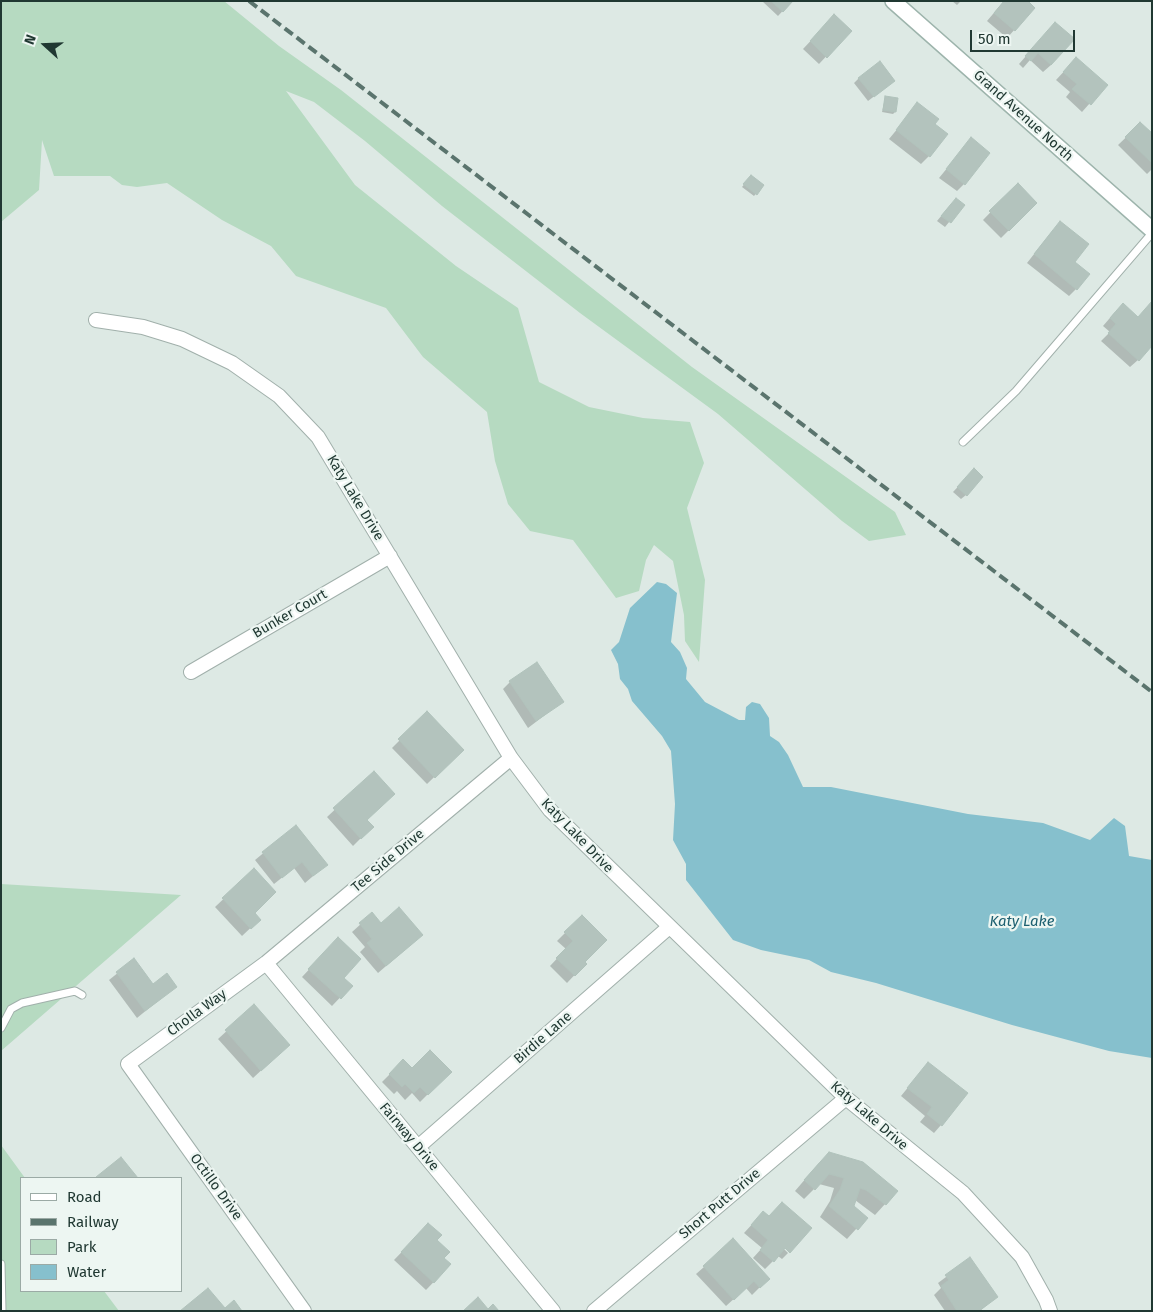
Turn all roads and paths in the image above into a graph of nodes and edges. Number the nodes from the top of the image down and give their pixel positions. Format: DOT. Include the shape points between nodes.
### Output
graph roads {
  1 [pos="893,1"];
  2 [pos="1152,232"];
  3 [pos="96,320"];
  4 [pos="963,442"];
  5 [pos="390,556"];
  6 [pos="191,672"];
  7 [pos="511,758"];
  8 [pos="668,928"];
  9 [pos="266,963"];
  10 [pos="82,995"];
  11 [pos="1,1028"];
  12 [pos="128,1064"];
  13 [pos="846,1098"];
  14 [pos="418,1147"];
  15 [pos="1,1264"];
  16 [pos="2,1311"];
  17 [pos="304,1311"];
  18 [pos="553,1311"];
  19 [pos="594,1311"];
  20 [pos="1050,1311"];
  1 -- 2 [label="main road, Grand Avenue North"];
  2 -- 4 [label="lane" via="1016,391"];
  3 -- 5 [label="street, Katy Lake Drive" via="143,326 182,339 232,363 279,396 318,437"];
  5 -- 6 [label="street, Bunker Court"];
  5 -- 7 [label="street, Katy Lake Drive"];
  7 -- 8 [label="street, Katy Lake Drive" via="550,810"];
  7 -- 9 [label="street, Tee Side Drive"];
  8 -- 13 [label="street, Katy Lake Drive"];
  8 -- 14 [label="street, Birdie Lane"];
  9 -- 12 [label="street, Cholla Way"];
  9 -- 14 [label="street, Fairway Drive"];
  10 -- 11 [label="lane" via="75,991 22,1003 11,1010"];
  12 -- 17 [label="street, Octillo Drive"];
  13 -- 19 [label="street, Short Putt Drive"];
  13 -- 20 [label="street, Katy Lake Drive" via="963,1193 994,1224 1022,1257"];
  14 -- 18 [label="street, Fairway Drive"];
  15 -- 16 [label="lane"];
}
